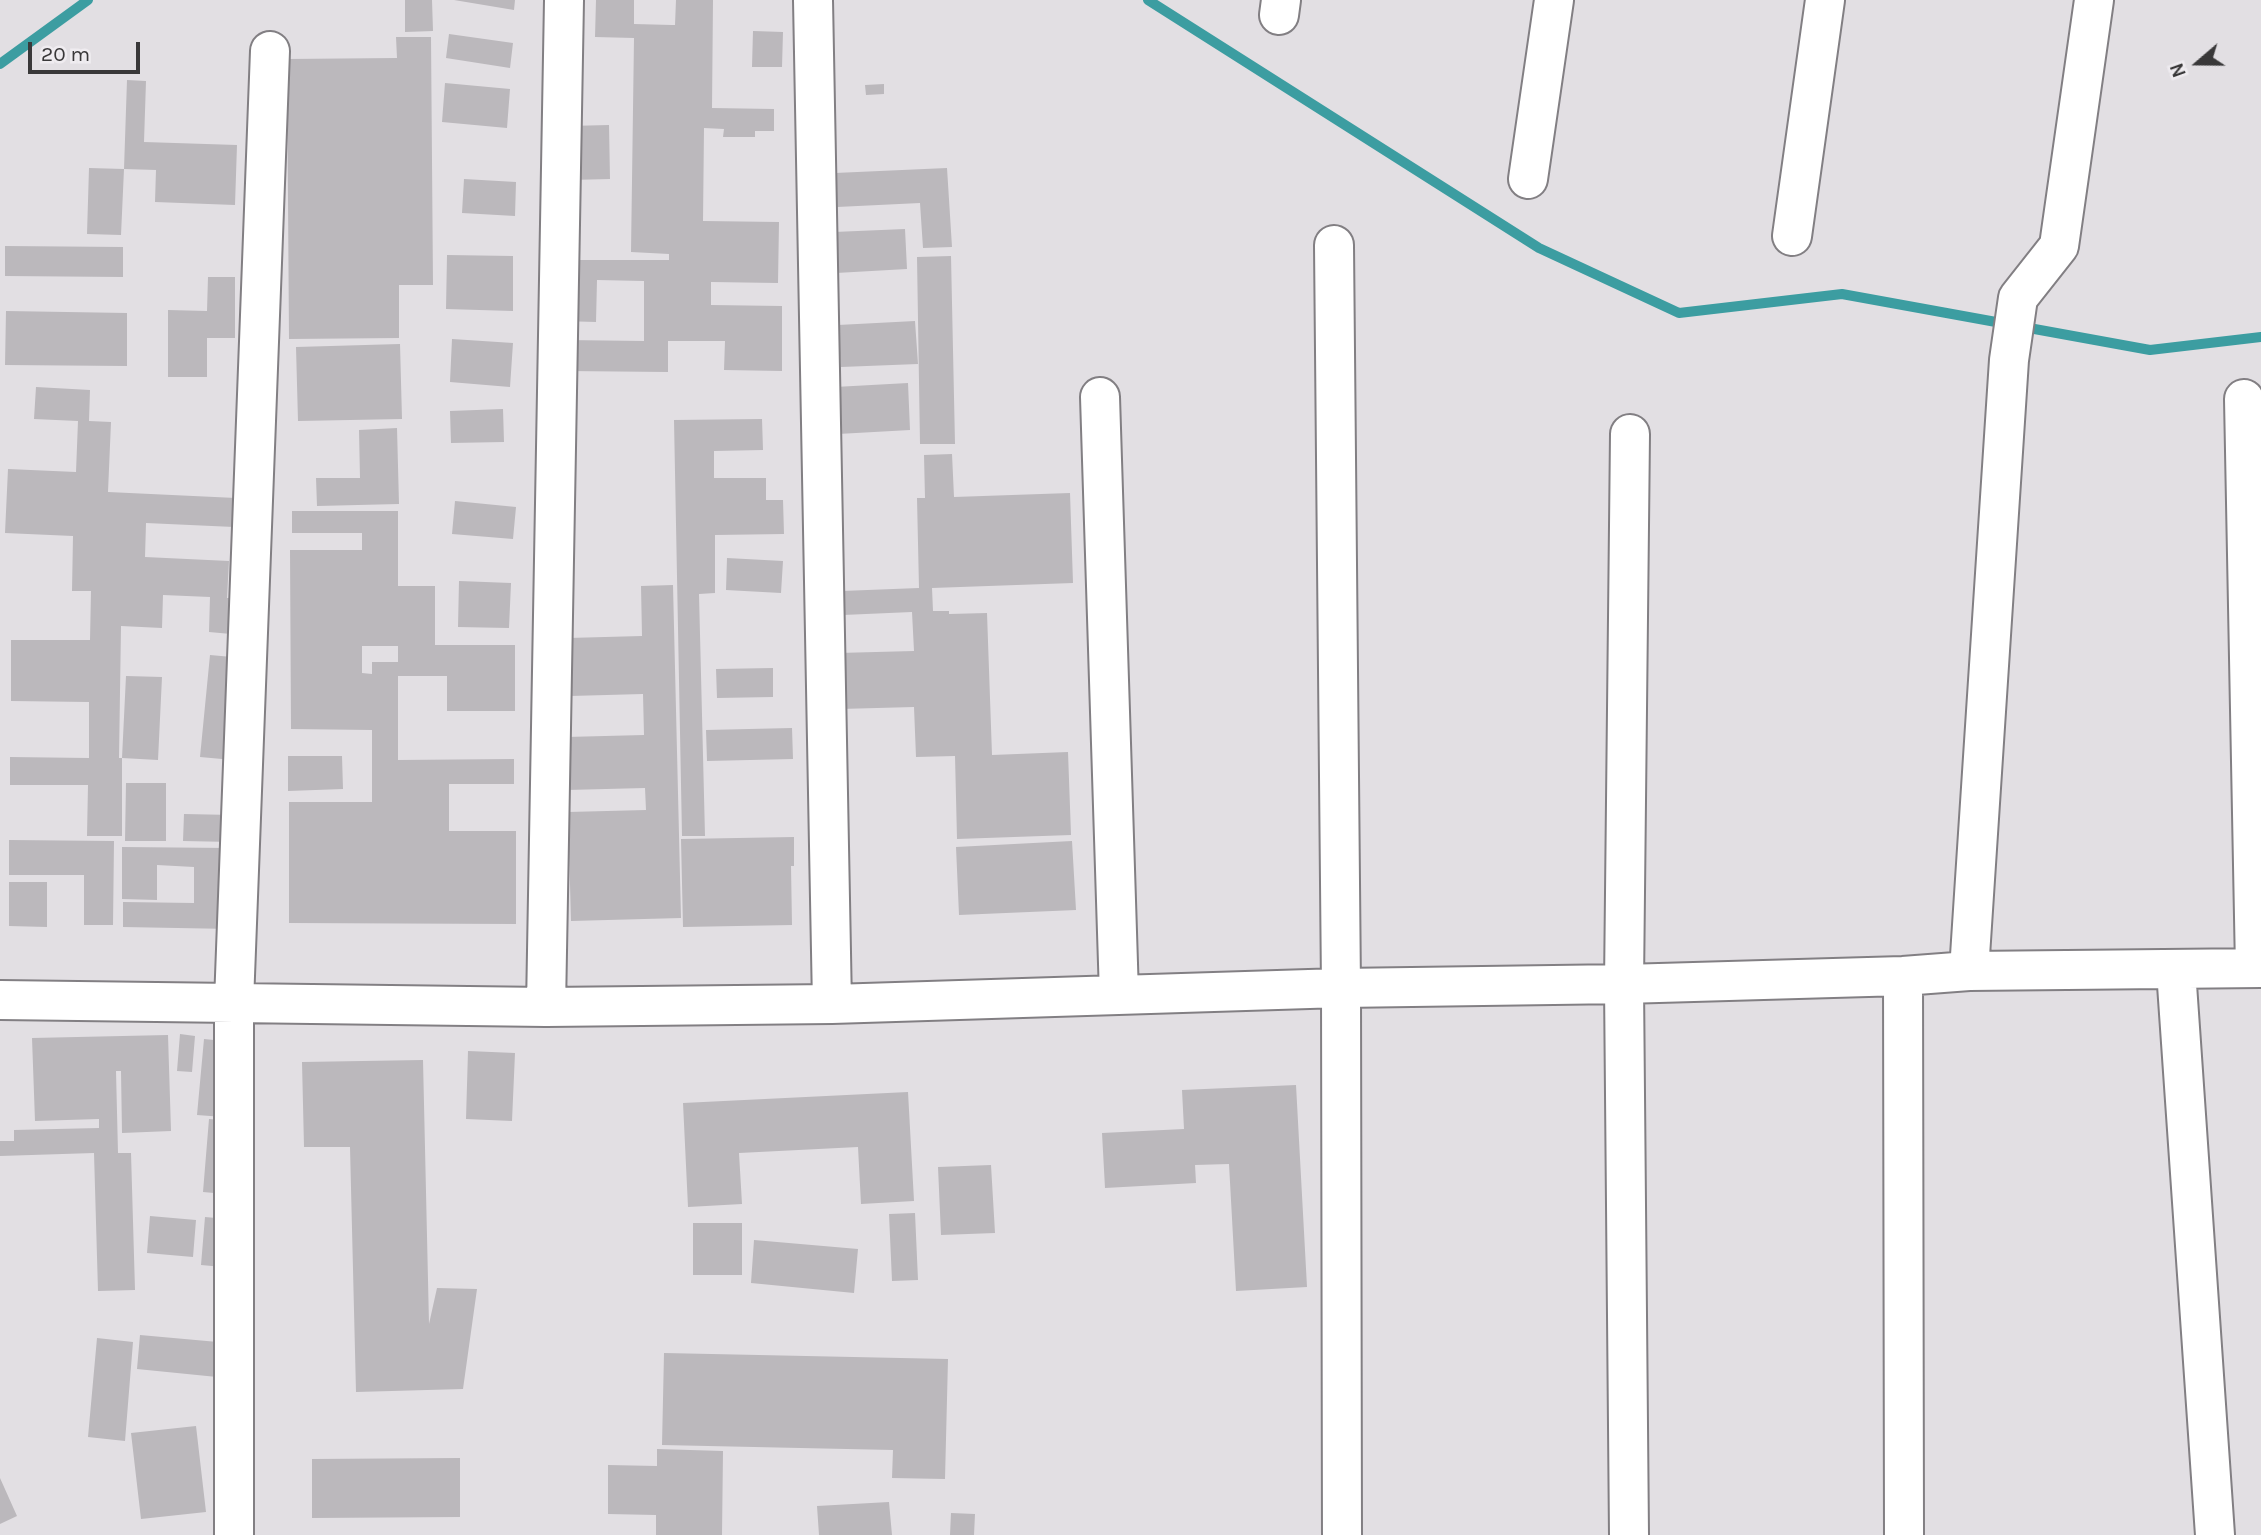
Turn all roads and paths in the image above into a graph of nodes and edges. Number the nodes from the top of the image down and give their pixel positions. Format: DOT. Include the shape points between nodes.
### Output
graph roads {
  1 [pos="564,0"];
  2 [pos="813,0"];
  3 [pos="1554,0"];
  4 [pos="1825,0"];
  5 [pos="2094,0"];
  6 [pos="270,51"];
  7 [pos="1528,180"];
  8 [pos="1792,236"];
  9 [pos="1334,245"];
  10 [pos="1100,397"];
  11 [pos="2244,399"];
  12 [pos="1630,434"];
  13 [pos="2258,968"];
  14 [pos="2176,970"];
  15 [pos="1969,971"];
  16 [pos="1903,976"];
  17 [pos="1624,984"];
  18 [pos="1341,988"];
  19 [pos="1119,995"];
  20 [pos="0,1000"];
  21 [pos="234,1002"];
  22 [pos="832,1004"];
  23 [pos="546,1007"];
  24 [pos="233,1535"];
  25 [pos="1342,1535"];
  26 [pos="1629,1535"];
  27 [pos="1904,1535"];
  28 [pos="2215,1535"];
  1 -- 23 [label="street"];
  2 -- 22 [label="street"];
  3 -- 7 [label="street"];
  4 -- 8 [label="street"];
  5 -- 15 [label="street" via="2059,246 2018,298 2009,360"];
  6 -- 21 [label="street"];
  9 -- 18 [label="street"];
  10 -- 19 [label="street"];
  11 -- 13 [label="street"];
  12 -- 17 [label="street"];
  13 -- 14 [label="street"];
  14 -- 15 [label="street"];
  14 -- 28 [label="street"];
  15 -- 16 [label="street"];
  16 -- 17 [label="street"];
  16 -- 27 [label="street"];
  17 -- 18 [label="street"];
  17 -- 26 [label="street"];
  18 -- 19 [label="street"];
  18 -- 25 [label="street"];
  19 -- 22 [label="street"];
  20 -- 21 [label="street"];
  21 -- 23 [label="street"];
  21 -- 24 [label="street"];
  22 -- 23 [label="street"];
}
